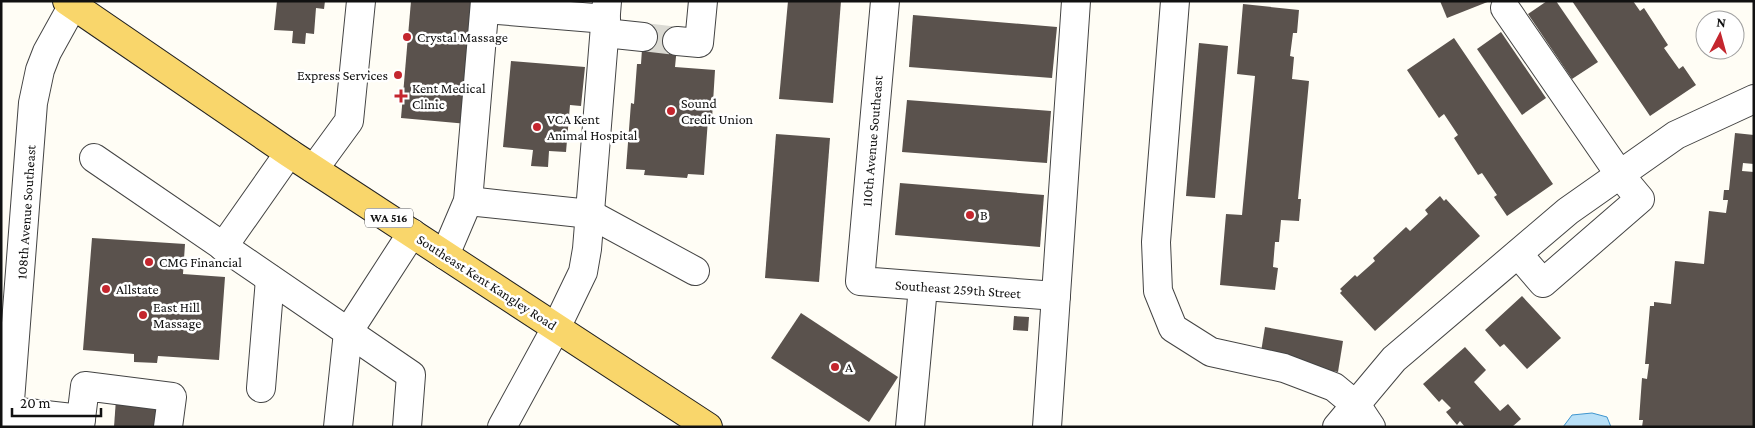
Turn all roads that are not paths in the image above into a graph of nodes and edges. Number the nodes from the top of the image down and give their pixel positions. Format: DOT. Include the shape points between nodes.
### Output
graph roads {
  1 [pos="361,1"];
  2 [pos="703,1"];
  3 [pos="885,1"];
  4 [pos="1076,1"];
  5 [pos="1175,1"];
  6 [pos="70,3"];
  7 [pos="485,5"];
  8 [pos="1505,8"];
  9 [pos="606,18"];
  10 [pos="642,37"];
  11 [pos="677,41"];
  12 [pos="1754,99"];
  13 [pos="289,153"];
  14 [pos="94,158"];
  15 [pos="314,169"];
  16 [pos="1620,175"];
  17 [pos="468,202"];
  18 [pos="590,214"];
  19 [pos="412,234"];
  20 [pos="223,246"];
  21 [pos="1518,254"];
  22 [pos="445,255"];
  23 [pos="694,271"];
  24 [pos="11,273"];
  25 [pos="270,279"];
  26 [pos="860,281"];
  27 [pos="924,287"];
  28 [pos="1056,296"];
  29 [pos="10,303"];
  30 [pos="556,328"];
  31 [pos="348,332"];
  32 [pos="261,388"];
  33 [pos="6,416"];
  34 [pos="1361,420"];
  35 [pos="80,423"];
  36 [pos="168,427"];
  37 [pos="338,427"];
  38 [pos="407,427"];
  39 [pos="502,427"];
  40 [pos="708,427"];
  41 [pos="910,427"];
  42 [pos="1047,427"];
  43 [pos="1337,427"];
  1 -- 15 [label="street" via="349,121"];
  2 -- 11 [label="street" via="699,43"];
  3 -- 26 [label="street, 110th Avenue Southeast"];
  4 -- 28 [label="street"];
  5 -- 34 [label="street" via="1156,242 1158,291 1174,328 1211,352 1284,368 1334,387"];
  6 -- 13 [label="main road, Southeast Kent Kangley Road / WA 516"];
  6 -- 24 [label="street, 108th Avenue Southeast" via="40,70"];
  7 -- 9 [label="street"];
  7 -- 17 [label="street"];
  8 -- 16 [label="street"];
  9 -- 10 [label="street"];
  9 -- 18 [label="street"];
  12 -- 16 [label="street" via="1676,135"];
  13 -- 15 [label="main road, Southeast Kent Kangley Road / WA 516"];
  13 -- 20 [label="street"];
  14 -- 20 [label="street"];
  15 -- 19 [label="main road, Southeast Kent Kangley Road / WA 516"];
  16 -- 21 [label="street" via="1568,211"];
  16 -- 21 [label="street" via="1640,199 1543,283"];
  17 -- 18 [label="street"];
  17 -- 22 [label="street"];
  18 -- 23 [label="street"];
  18 -- 30 [label="street" via="583,272"];
  19 -- 22 [label="main road, Southeast Kent Kangley Road / WA 516"];
  19 -- 31 [label="street"];
  20 -- 25 [label="street"];
  21 -- 34 [label="street" via="1394,359"];
  22 -- 30 [label="main road, Southeast Kent Kangley Road / WA 516"];
  24 -- 29 [label="street, 108th Avenue Southeast"];
  25 -- 31 [label="street"];
  25 -- 32 [label="street"];
  26 -- 27 [label="street, Southeast 259th Street"];
  27 -- 28 [label="street, Southeast 259th Street"];
  27 -- 41 [label="street"];
  28 -- 42 [label="street"];
  29 -- 33 [label="street, 108th Avenue Southeast"];
  30 -- 39 [label="street"];
  30 -- 40 [label="main road, Southeast Kent Kangley Road / WA 516"];
  31 -- 37 [label="street"];
  31 -- 38 [label="street" via="411,376"];
  33 -- 35 [label="street"];
  34 -- 43 [label="street"];
  35 -- 36 [label="street" via="85,386 172,397"];
}
